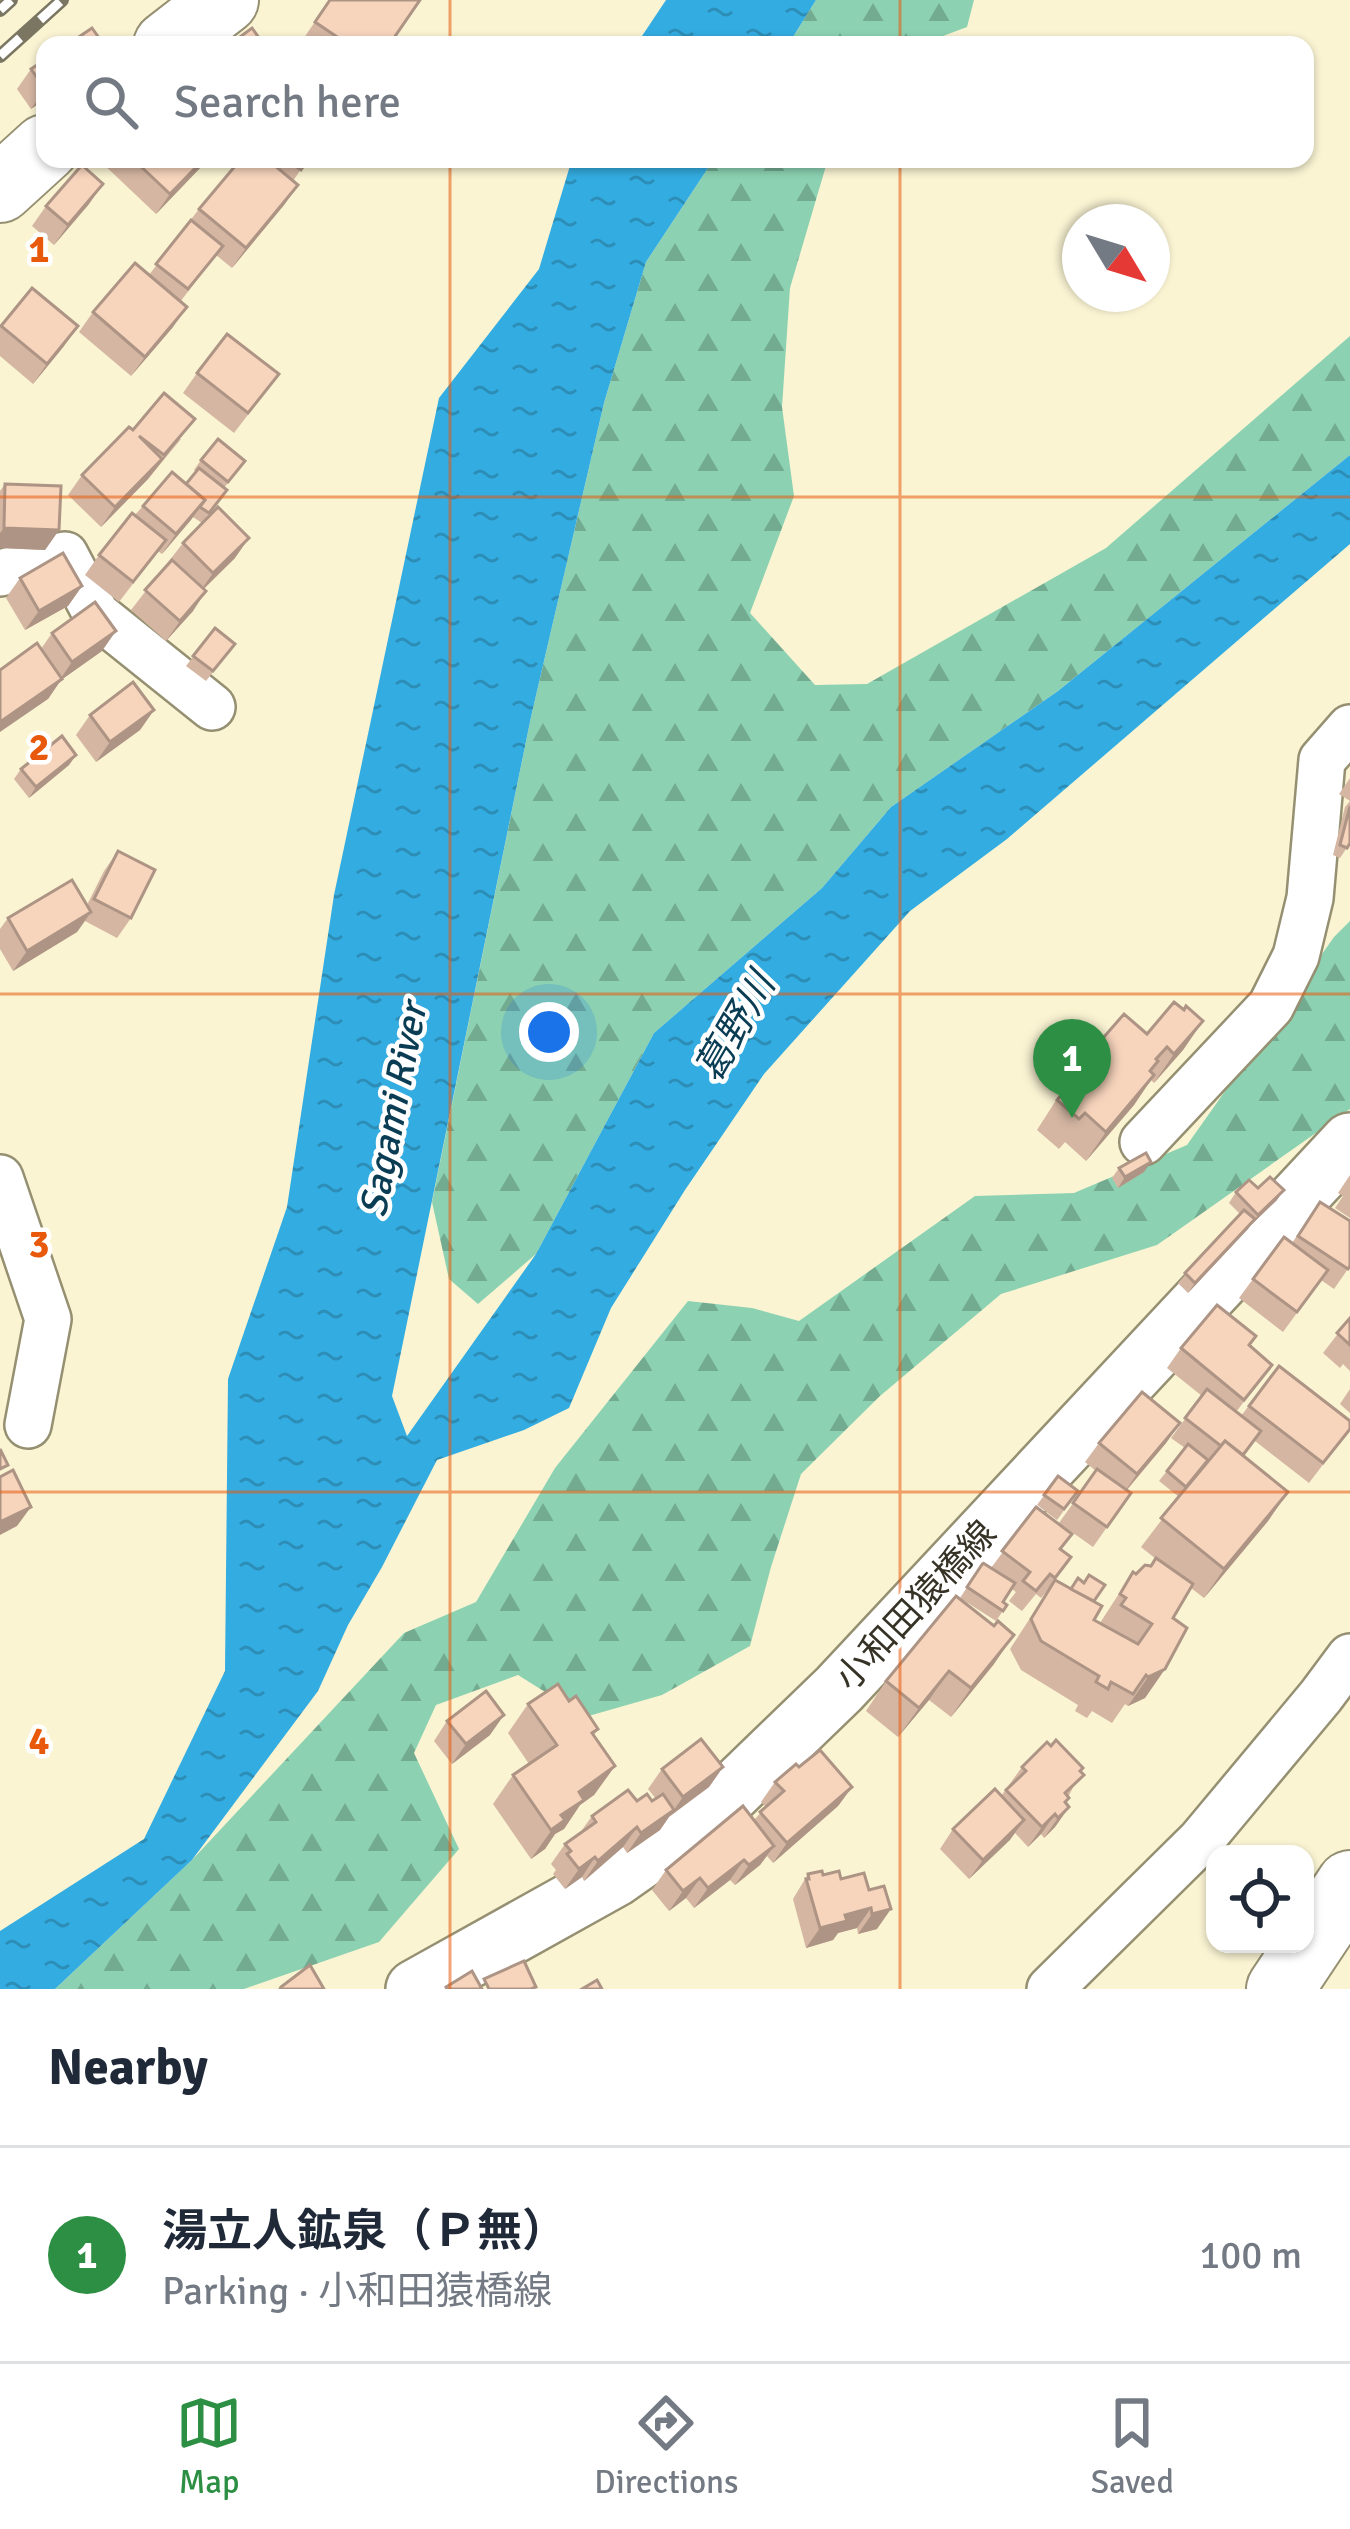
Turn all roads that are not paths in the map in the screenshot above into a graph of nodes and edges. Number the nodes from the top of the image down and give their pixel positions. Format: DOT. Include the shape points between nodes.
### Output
graph roads {
  1 [pos="225,0"];
  2 [pos="179,36"];
  3 [pos="36,156"];
  4 [pos="0,189"];
  5 [pos="0,573"];
  6 [pos="212,707"];
  7 [pos="1350,728"];
  8 [pos="1143,1142"];
  9 [pos="1350,1142"];
  10 [pos="0,1178"];
  11 [pos="28,1425"];
  12 [pos="1350,1657"];
  13 [pos="1350,1884"];
  14 [pos="415,1989"];
  15 [pos="1050,1989"];
  16 [pos="1280,1989"];
  1 -- 2 [label="highway"];
  3 -- 4 [label="highway"];
  5 -- 6 [label="street" via="64,555 96,614"];
  7 -- 8 [label="street" via="1322,760 1310,898 1296,956 1271,1006"];
  9 -- 14 [label="main road, 小和田猿橋線" via="839,1689 721,1803 616,1876"];
  10 -- 11 [label="street" via="48,1319"];
  12 -- 15 [label="street" via="1202,1840"];
  13 -- 16 [label="highway"];
}
